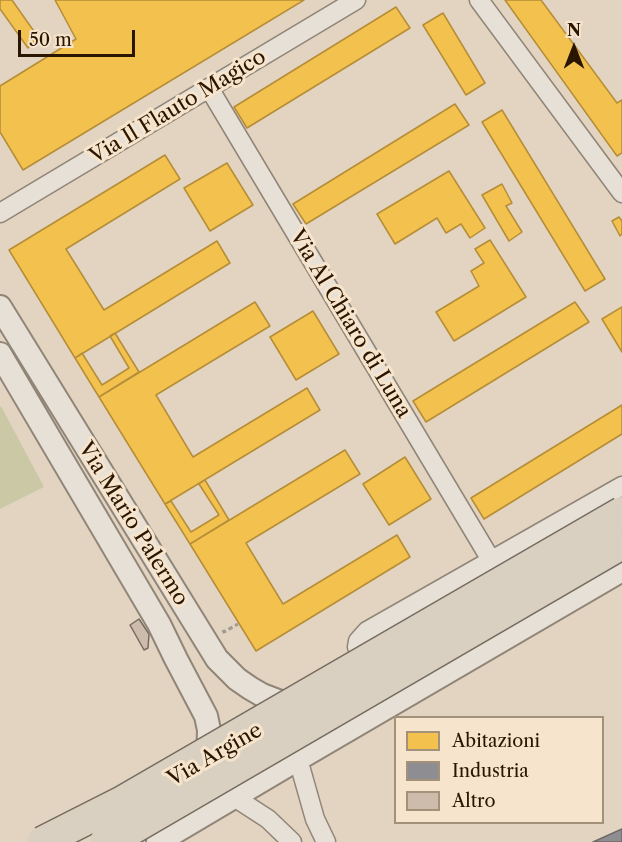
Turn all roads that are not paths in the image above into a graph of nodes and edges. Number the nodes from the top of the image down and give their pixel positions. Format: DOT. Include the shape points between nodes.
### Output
graph roads {
  1 [pos="356,0"];
  2 [pos="479,0"];
  3 [pos="209,88"];
  4 [pos="622,194"];
  5 [pos="0,213"];
  6 [pos="0,307"];
  7 [pos="0,354"];
  8 [pos="622,486"];
  9 [pos="622,512"];
  10 [pos="622,522"];
  11 [pos="622,544"];
  12 [pos="491,560"];
  13 [pos="622,570"];
  14 [pos="370,666"];
  15 [pos="389,706"];
  16 [pos="297,708"];
  17 [pos="208,759"];
  18 [pos="298,759"];
  19 [pos="234,797"];
  20 [pos="42,842"];
  21 [pos="60,842"];
  22 [pos="105,842"];
  23 [pos="158,842"];
  24 [pos="292,842"];
  25 [pos="326,842"];
  1 -- 3 [label="street, Via Il Flauto Magico"];
  2 -- 4 [label="street"];
  3 -- 5 [label="street, Via Il Flauto Magico"];
  3 -- 12 [label="street, Via Al Chiaro di Luna"];
  6 -- 16 [label="street, Via Mario Palermo" via="217,659 250,688"];
  7 -- 17 [label="street, Via Mario Palermo" via="159,624 206,716"];
  8 -- 12 [label="street"];
  9 -- 20 [label="highway, bridge" via="122,802"];
  10 -- 14 [label="street, Via Argine"];
  11 -- 22 [label="highway, bridge"];
  12 -- 14 [label="street" via="368,631 357,647"];
  13 -- 15 [label="street"];
  14 -- 15 [label="street"];
  14 -- 16 [label="street, Via Argine"];
  15 -- 18 [label="street"];
  16 -- 17 [label="street, Via Argine"];
  17 -- 21 [label="street, Via Argine"];
  18 -- 19 [label="street"];
  18 -- 25 [label="street" via="315,819"];
  19 -- 23 [label="street"];
  19 -- 24 [label="street" via="268,819"];
}
